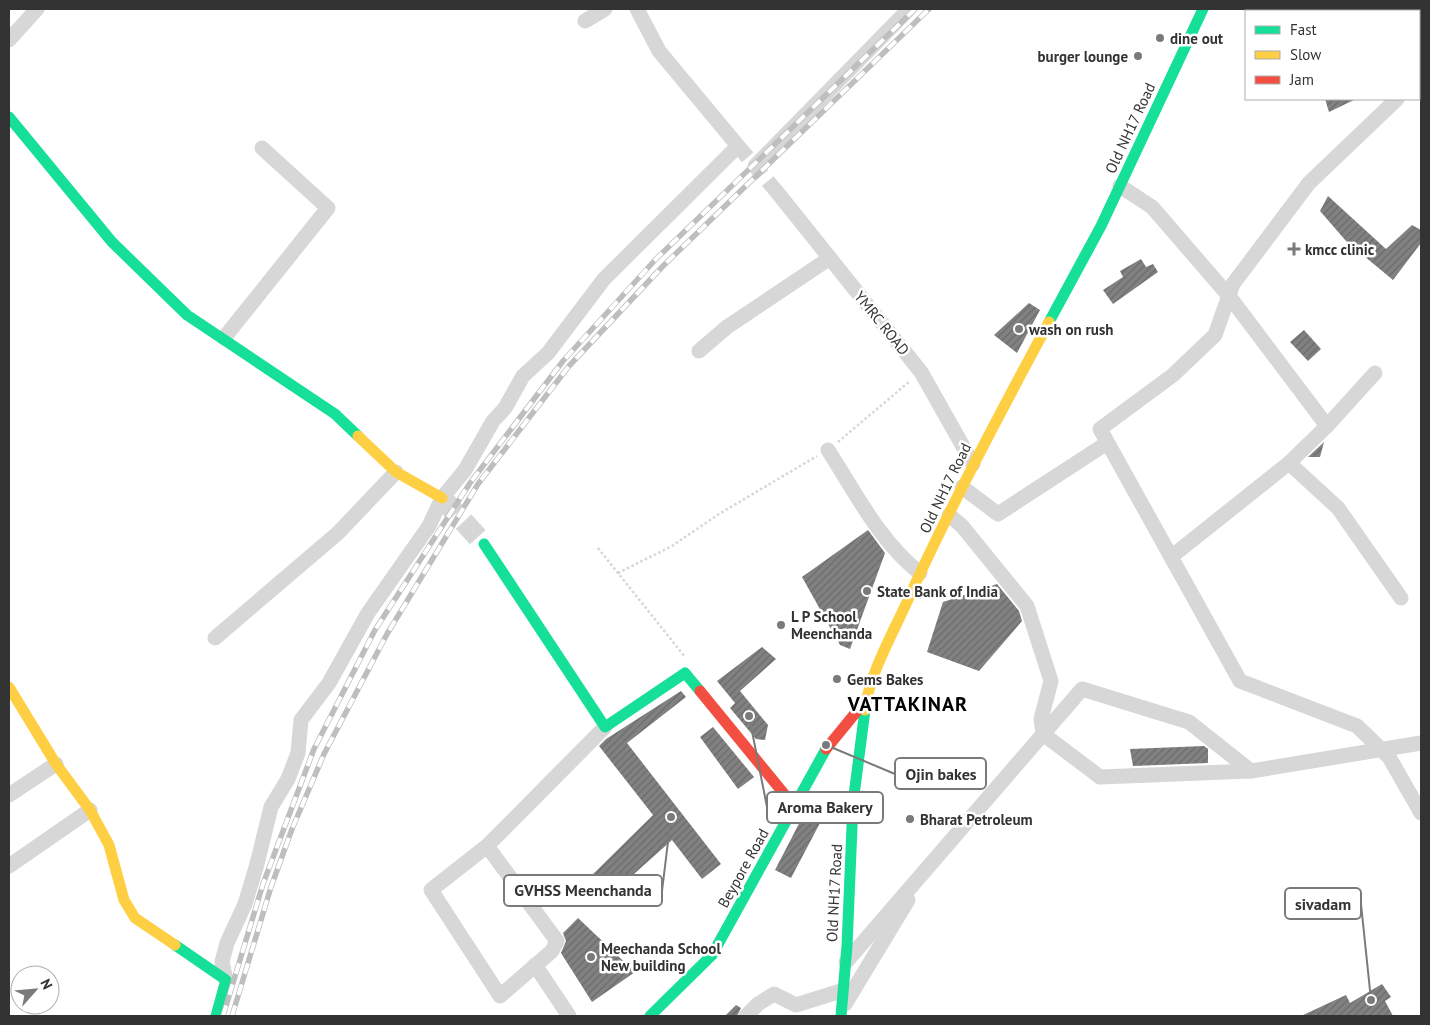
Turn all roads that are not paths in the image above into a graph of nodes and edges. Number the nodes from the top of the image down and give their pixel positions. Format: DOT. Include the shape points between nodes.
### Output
graph roads {
  1 [pos="37,9"];
  2 [pos="605,9"];
  3 [pos="637,9"];
  4 [pos="909,9"];
  5 [pos="1203,9"];
  6 [pos="585,21"];
  7 [pos="9,40"];
  8 [pos="1396,100"];
  9 [pos="9,117"];
  10 [pos="262,148"];
  11 [pos="755,166"];
  12 [pos="1120,186"];
  13 [pos="777,192"];
  14 [pos="830,258"];
  15 [pos="1229,296"];
  16 [pos="224,338"];
  17 [pos="699,352"];
  18 [pos="1375,373"];
  19 [pos="1328,426"];
  20 [pos="1107,443"];
  21 [pos="828,450"];
  22 [pos="1289,463"];
  23 [pos="973,464"];
  24 [pos="396,472"];
  25 [pos="962,487"];
  26 [pos="442,498"];
  27 [pos="949,515"];
  28 [pos="484,544"];
  29 [pos="1171,557"];
  30 [pos="920,573"];
  31 [pos="1401,598"];
  32 [pos="215,638"];
  33 [pos="9,687"];
  34 [pos="866,700"];
  35 [pos="605,727"];
  36 [pos="1043,734"];
  37 [pos="1421,743"];
  38 [pos="1381,749"];
  39 [pos="56,764"];
  40 [pos="1251,771"];
  41 [pos="9,795"];
  42 [pos="794,806"];
  43 [pos="90,810"];
  44 [pos="1421,813"];
  45 [pos="487,846"];
  46 [pos="932,860"];
  47 [pos="9,866"];
  48 [pos="845,963"];
  49 [pos="535,965"];
  50 [pos="226,980"];
  51 [pos="844,990"];
  52 [pos="842,1012"];
  53 [pos="216,1016"];
  54 [pos="569,1016"];
  55 [pos="650,1016"];
  56 [pos="746,1016"];
  1 -- 7 [label="street"];
  2 -- 6 [label="street"];
  3 -- 26 [label="street" via="659,51 738,146 604,279 548,353 522,376 465,470"];
  4 -- 11 [label="street"];
  5 -- 12 [label="main road, Old NH17 Road"];
  8 -- 15 [label="street" via="1309,183 1233,284"];
  9 -- 16 [label="main road" via="112,242 187,315"];
  10 -- 16 [label="street" via="328,208"];
  12 -- 15 [label="street" via="1152,207"];
  12 -- 23 [label="main road, Old NH17 Road"];
  13 -- 14 [label="street, YMRC ROAD"];
  14 -- 17 [label="street" via="727,327"];
  14 -- 23 [label="street, YMRC ROAD" via="921,372"];
  15 -- 19 [label="street"];
  15 -- 20 [label="street" via="1215,336 1174,375 1100,429"];
  16 -- 24 [label="main road" via="334,414"];
  18 -- 19 [label="street"];
  19 -- 22 [label="street"];
  20 -- 25 [label="street" via="998,514"];
  20 -- 29 [label="street"];
  21 -- 30 [label="street" via="880,530 910,566"];
  22 -- 29 [label="street"];
  22 -- 31 [label="street" via="1338,508"];
  23 -- 25 [label="main road, Old NH17 Road"];
  24 -- 26 [label="main road"];
  24 -- 32 [label="street" via="338,533"];
  25 -- 27 [label="main road, Old NH17 Road"];
  26 -- 50 [label="street" via="429,526 368,613 329,684 301,720 298,753 288,779 271,807 245,904 227,943 222,962"];
  27 -- 30 [label="main road, Old NH17 Road"];
  27 -- 36 [label="street" via="962,526 1027,606 1051,681 1041,719"];
  28 -- 35 [label="main road"];
  29 -- 38 [label="street" via="1240,681 1357,726"];
  30 -- 34 [label="main road, Old NH17 Road"];
  33 -- 39 [label="main road"];
  34 -- 42 [label="main road, Beypore Road" via="828,745"];
  34 -- 48 [label="main road, Old NH17 Road" via="853,804"];
  35 -- 42 [label="main road" via="685,673"];
  35 -- 45 [label="street"];
  36 -- 40 [label="street" via="1100,776"];
  36 -- 40 [label="street" via="1082,689 1189,722"];
  36 -- 46 [label="street"];
  37 -- 38 [label="street"];
  38 -- 40 [label="street"];
  38 -- 44 [label="street" via="1389,757"];
  39 -- 41 [label="street"];
  39 -- 43 [label="main road"];
  42 -- 55 [label="main road, Beypore Road" via="712,954"];
  43 -- 47 [label="street"];
  43 -- 50 [label="main road" via="109,845 124,900 135,918"];
  45 -- 49 [label="street" via="557,941 552,951"];
  45 -- 49 [label="street" via="431,890 500,996"];
  46 -- 48 [label="street"];
  46 -- 52 [label="street"];
  48 -- 51 [label="main road, Old NH17 Road"];
  49 -- 54 [label="street"];
  50 -- 53 [label="main road"];
  51 -- 52 [label="main road, Old NH17 Road"];
  51 -- 56 [label="street" via="796,1005 774,994"];
}
